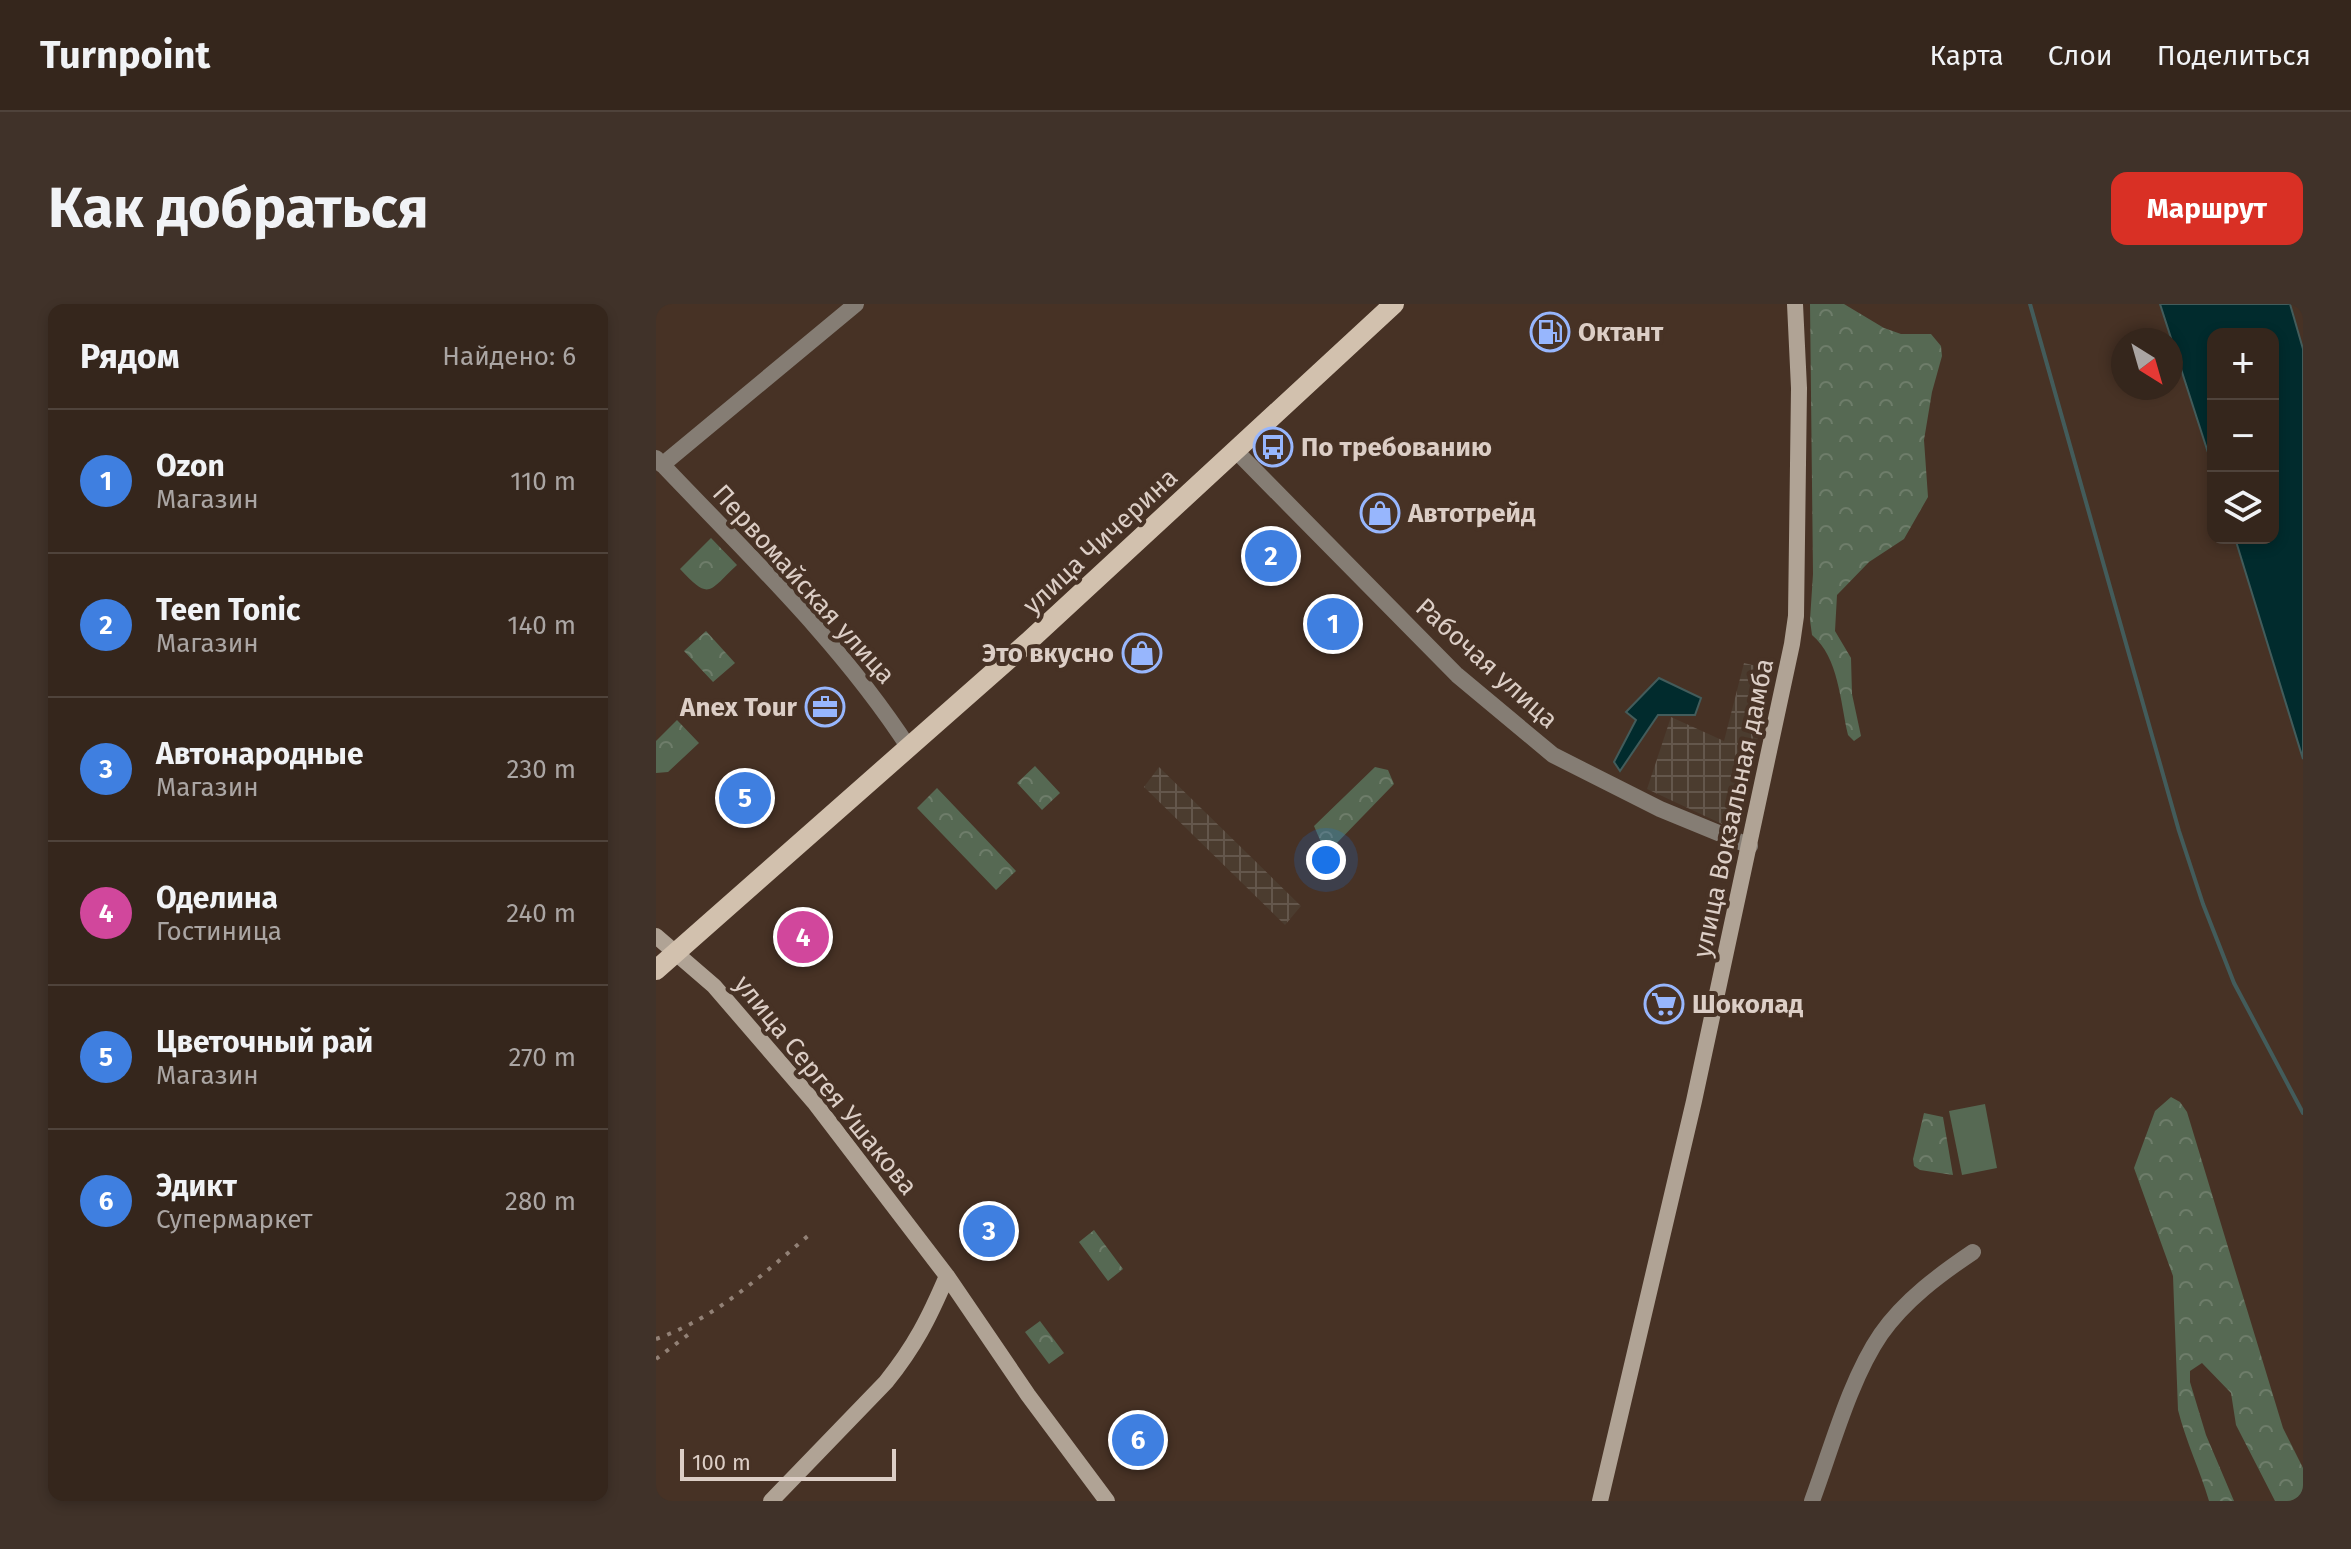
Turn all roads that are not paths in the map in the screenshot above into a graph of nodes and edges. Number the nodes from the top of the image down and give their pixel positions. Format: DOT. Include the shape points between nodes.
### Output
graph roads {
  1 [pos="856,304"];
  2 [pos="1394,304"];
  3 [pos="1795,304"];
  4 [pos="1236,451"];
  5 [pos="659,461"];
  6 [pos="909,748"];
  7 [pos="1750,846"];
  8 [pos="656,936"];
  9 [pos="676,952"];
  10 [pos="656,970"];
  11 [pos="1973,1252"];
  12 [pos="947,1276"];
  13 [pos="771,1501"];
  14 [pos="1107,1501"];
  15 [pos="1600,1501"];
  16 [pos="1812,1501"];
  1 -- 5 [label="street"];
  2 -- 4 [label="main road, улица Чичерина"];
  3 -- 7 [label="street, улица Вокзальная дамба" via="1796,616"];
  4 -- 6 [label="main road, улица Чичерина"];
  4 -- 7 [label="street, Рабочая улица" via="1457,675 1553,755 1649,804"];
  5 -- 6 [label="street, Первомайская улица" via="862,679"];
  6 -- 9 [label="main road, улица Чичерина"];
  7 -- 15 [label="street, улица Вокзальная дамба"];
  8 -- 9 [label="street, улица Сергея Ушакова"];
  9 -- 10 [label="main road, улица Чичерина"];
  9 -- 12 [label="street, улица Сергея Ушакова" via="779,1059"];
  11 -- 16 [label="street" via="1903,1307 1880,1336"];
  12 -- 13 [label="street" via="924,1330 903,1361"];
  12 -- 14 [label="street, улица Сергея Ушакова"];
}
